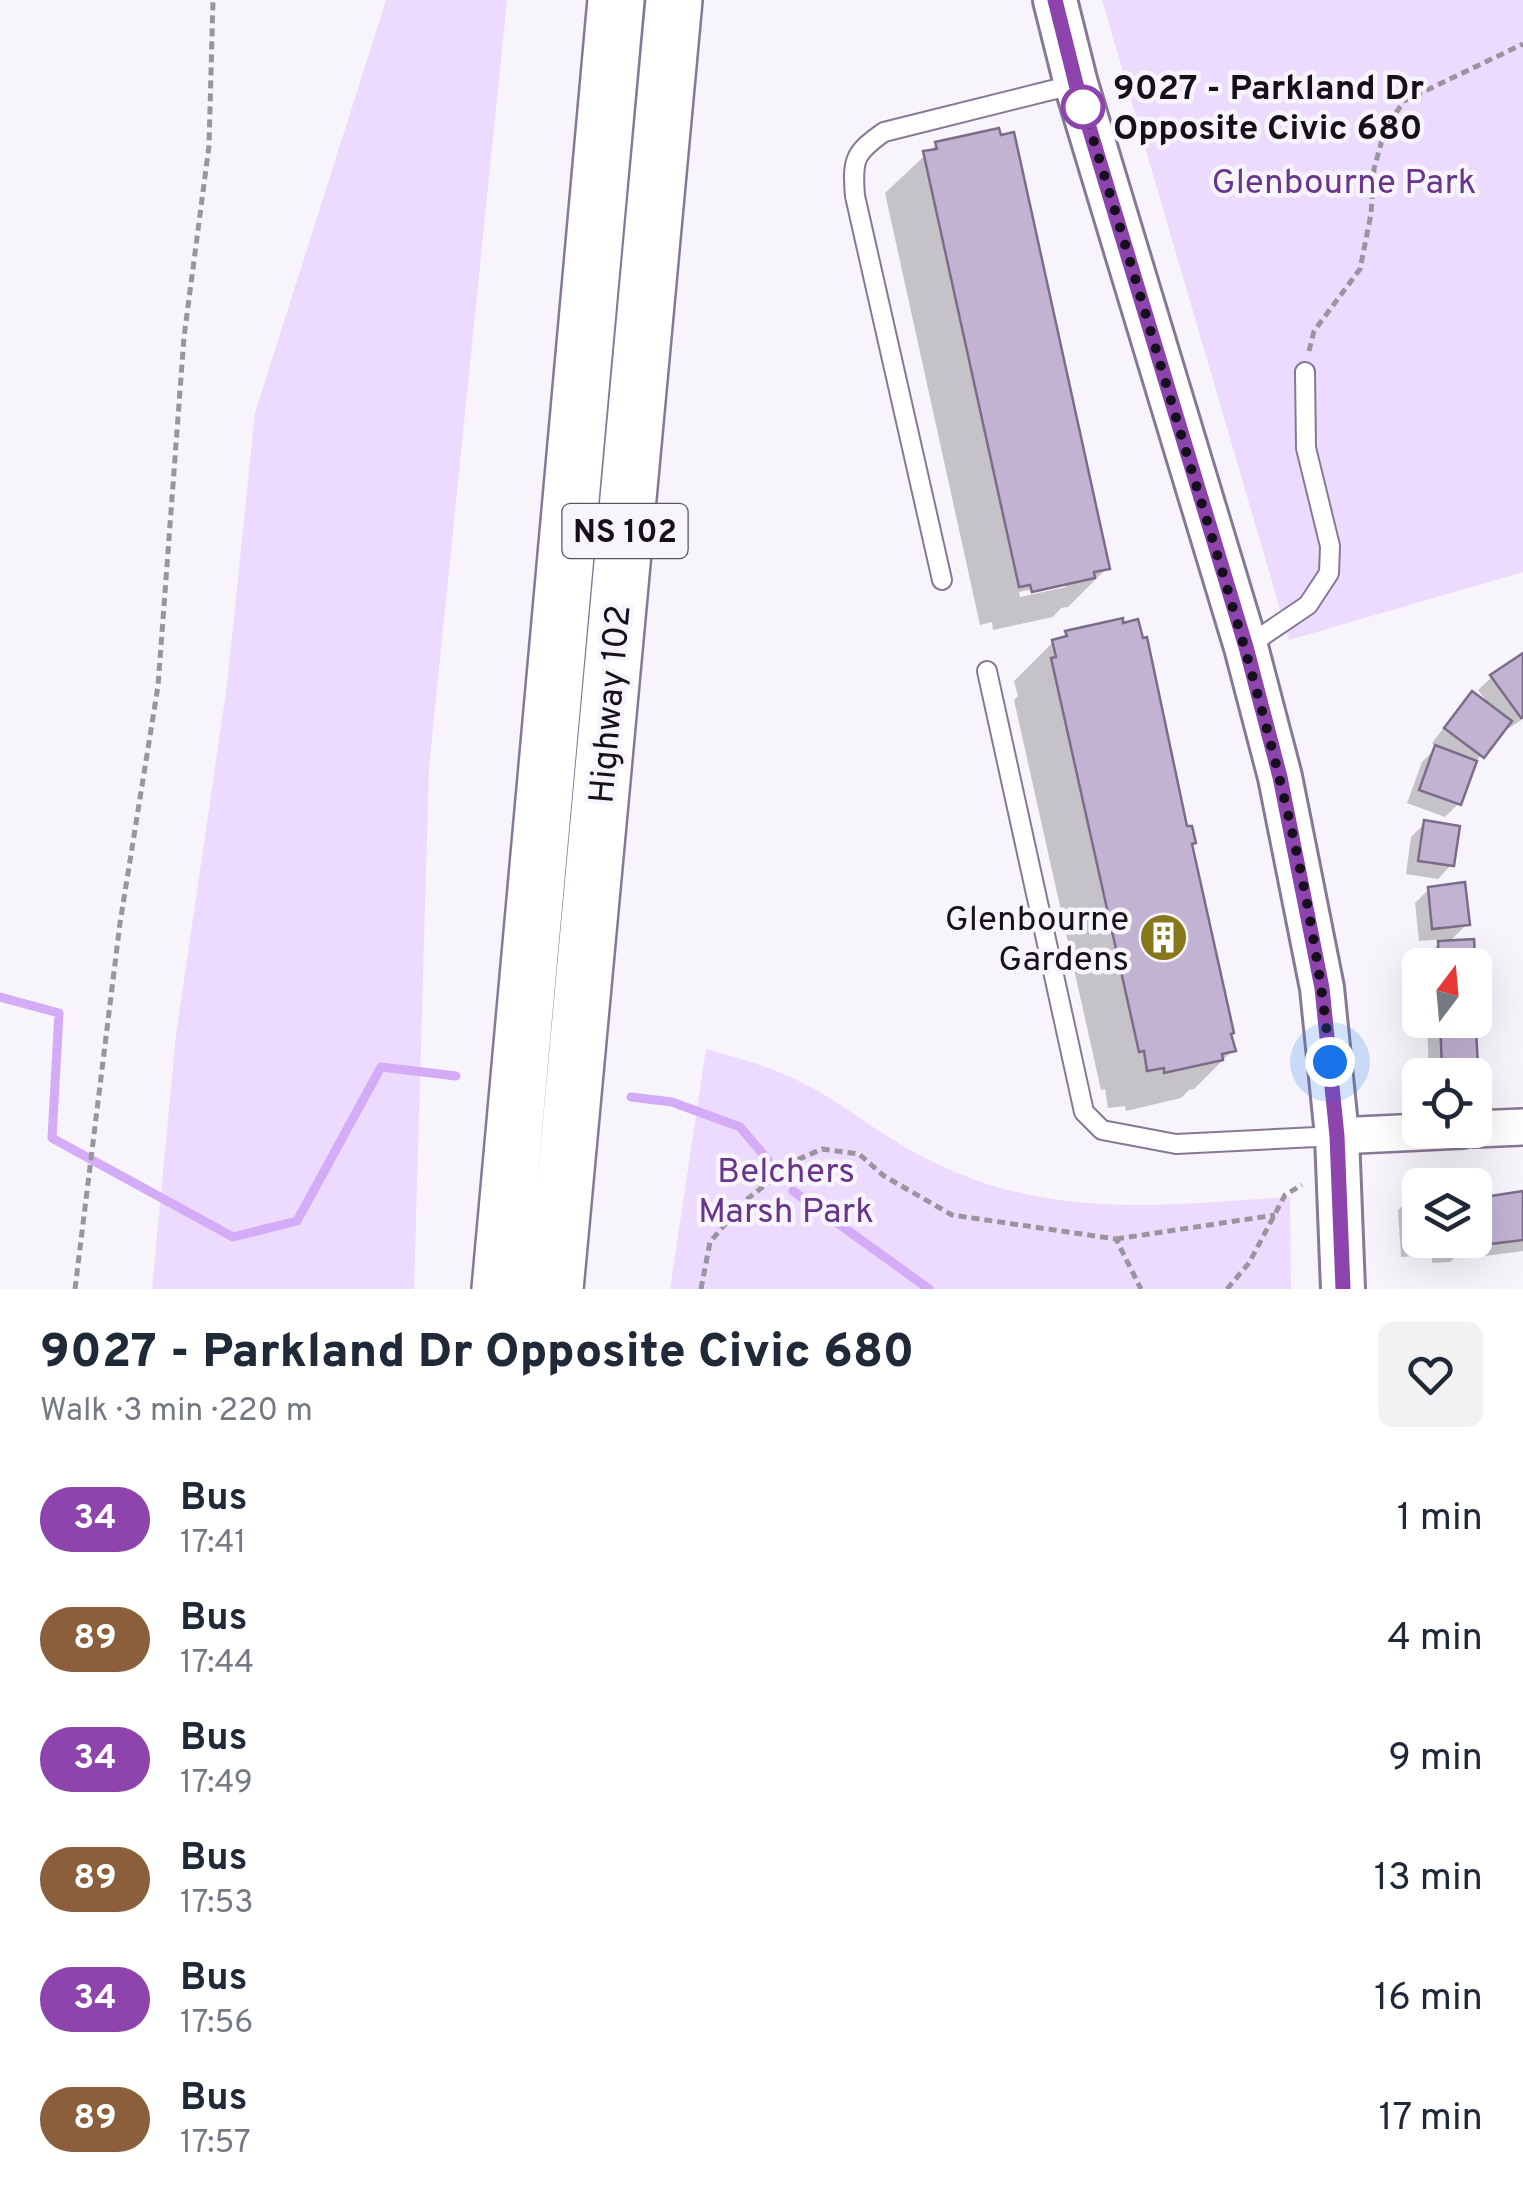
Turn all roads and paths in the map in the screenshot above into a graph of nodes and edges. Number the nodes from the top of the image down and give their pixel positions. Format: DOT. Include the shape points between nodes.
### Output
graph roads {
  1 [pos="213,0"];
  2 [pos="616,0"];
  3 [pos="674,0"];
  4 [pos="1055,0"];
  5 [pos="1523,44"];
  6 [pos="1076,84"];
  7 [pos="1305,372"];
  8 [pos="942,580"];
  9 [pos="1246,647"];
  10 [pos="987,672"];
  11 [pos="1523,1127"];
  12 [pos="1492,1129"];
  13 [pos="1402,1133"];
  14 [pos="1337,1136"];
  15 [pos="1302,1185"];
  16 [pos="1275,1215"];
  17 [pos="1116,1239"];
  18 [pos="75,1289"];
  19 [pos="500,1289"];
  20 [pos="555,1289"];
  21 [pos="701,1289"];
  22 [pos="1141,1289"];
  23 [pos="1227,1289"];
  24 [pos="1342,1289"];
  1 -- 18 [label="path" via="209,146 184,336 158,686 120,924"];
  2 -- 19 [label="highway, Highway 102 / NS 102"];
  3 -- 20 [label="highway, Highway 102 / NS 102"];
  4 -- 6 [label="street"];
  5 -- 7 [label="path" via="1404,101 1385,129 1360,268 1314,331"];
  6 -- 8 [label="lane" via="884,132 863,146 852,168"];
  6 -- 9 [label="street"];
  7 -- 9 [label="lane" via="1306,448 1330,546 1329,573 1308,605"];
  9 -- 14 [label="street" via="1322,988"];
  10 -- 14 [label="lane" via="1084,1112 1102,1130 1176,1144"];
  11 -- 12 [label="street"];
  13 -- 14 [label="street"];
  14 -- 24 [label="street"];
  15 -- 16 [label="path" via="1285,1195"];
  16 -- 17 [label="path"];
  16 -- 23 [label="path"];
  17 -- 21 [label="path" via="952,1215 859,1154 822,1149 796,1160 746,1200 710,1242"];
  17 -- 22 [label="path"];
}
